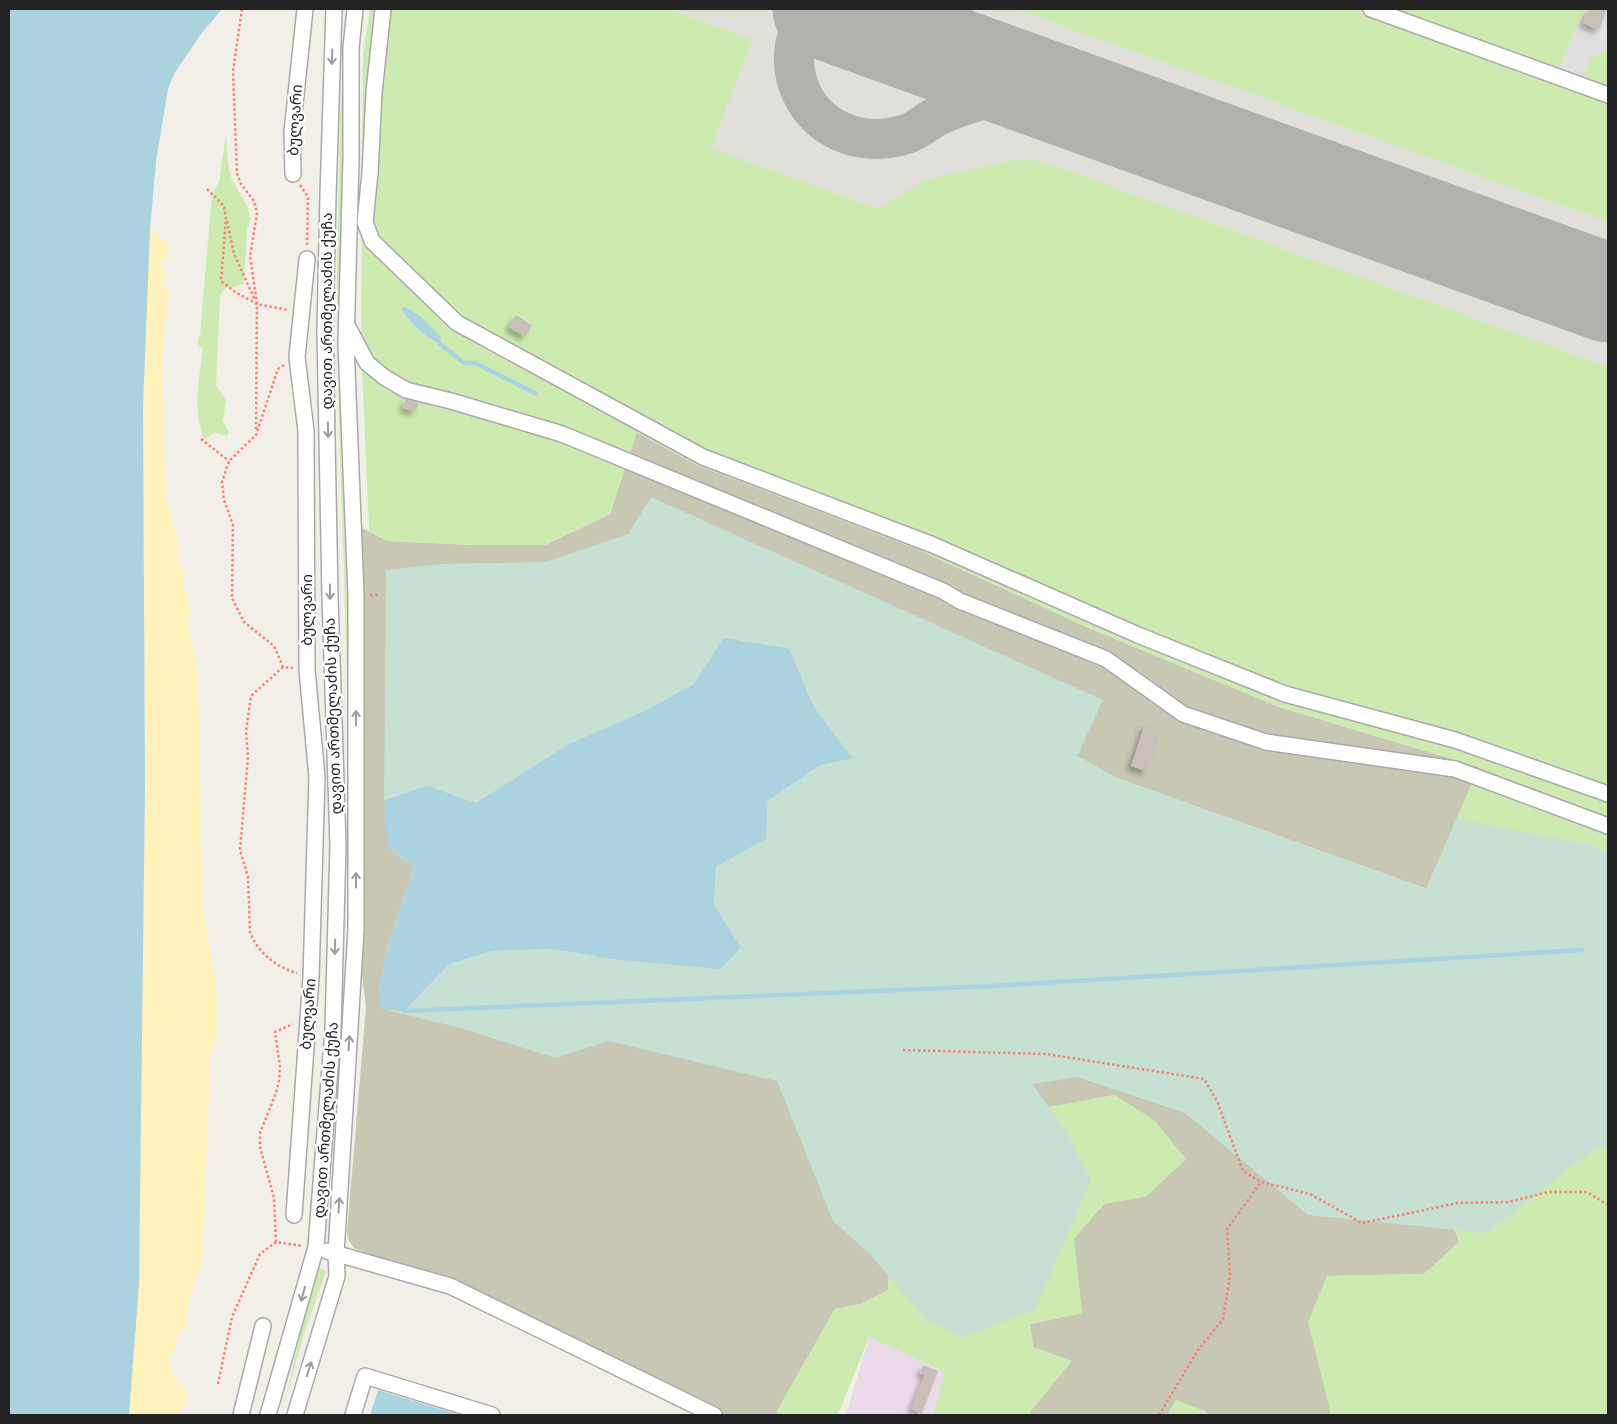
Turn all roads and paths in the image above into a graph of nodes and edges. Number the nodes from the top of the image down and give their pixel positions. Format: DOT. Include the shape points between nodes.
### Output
graph roads {
  1 [pos="242,9"];
  2 [pos="305,9"];
  3 [pos="334,9"];
  4 [pos="355,9"];
  5 [pos="383,9"];
  6 [pos="1371,9"];
  7 [pos="1608,95"];
  8 [pos="293,174"];
  9 [pos="206,189"];
  10 [pos="226,218"];
  11 [pos="307,259"];
  12 [pos="257,304"];
  13 [pos="302,313"];
  14 [pos="347,326"];
  15 [pos="297,358"];
  16 [pos="256,435"];
  17 [pos="200,439"];
  18 [pos="229,461"];
  19 [pos="283,667"];
  20 [pos="307,670"];
  21 [pos="1608,794"];
  22 [pos="1608,826"];
  23 [pos="311,976"];
  24 [pos="307,1018"];
  25 [pos="903,1050"];
  26 [pos="1261,1182"];
  27 [pos="1608,1206"];
  28 [pos="294,1215"];
  29 [pos="276,1242"];
  30 [pos="316,1247"];
  31 [pos="336,1254"];
  32 [pos="263,1326"];
  33 [pos="218,1384"];
  34 [pos="241,1415"];
  35 [pos="268,1415"];
  36 [pos="295,1415"];
  37 [pos="353,1415"];
  38 [pos="492,1415"];
  39 [pos="714,1415"];
  40 [pos="1159,1415"];
  1 -- 12 [label="path" via="233,71 235,138 237,174 254,201 257,213 250,256"];
  2 -- 8 [label="street, ბულვარი" via="292,132"];
  3 -- 30 [label="street, დავით ართმელაძის ქუჩა, one-way" via="325,331 338,845 333,1029"];
  4 -- 14 [label="street, დავით ართმელაძის ქუჩა" via="351,48"];
  5 -- 21 [label="street" via="365,222 372,241 384,255 457,323 703,457 933,545 1138,635 1285,694 1455,740"];
  6 -- 7 [label="street"];
  8 -- 11 [label="path, ბულვარი" via="308,197"];
  9 -- 10 [label="path" via="224,206"];
  10 -- 12 [label="path" via="234,254"];
  10 -- 12 [label="path" via="222,281"];
  11 -- 13 [label="street, ბულვარი"];
  12 -- 13 [label="path"];
  12 -- 16 [label="path"];
  13 -- 15 [label="street, ბულვარი"];
  14 -- 22 [label="street" via="367,363 406,390 562,434 943,591 960,602 1106,659 1184,714 1266,742 1455,769"];
  31 -- 14 [label="street, დავით ართმელაძის ქუჩა, one-way" via="356,920 356,595"];
  15 -- 16 [label="path" via="278,369"];
  15 -- 20 [label="street, ბულვარი" via="306,431"];
  16 -- 18 [label="path"];
  17 -- 18 [label="path"];
  18 -- 19 [label="path" via="222,482 224,500 233,525 232,598 244,622 274,646"];
  19 -- 20 [label="path"];
  19 -- 23 [label="path" via="251,696 240,850 248,877 253,940 269,960 283,969"];
  20 -- 23 [label="street, ბულვარი" via="316,777"];
  23 -- 24 [label="street, ბულვარი"];
  24 -- 28 [label="street, ბულვარი"];
  24 -- 29 [label="path" via="275,1032 279,1080 260,1133 260,1147 274,1198"];
  25 -- 26 [label="path" via="1046,1054 1204,1079 1217,1101 1243,1171"];
  26 -- 27 [label="path" via="1310,1194 1362,1223 1458,1203 1509,1202 1548,1192 1587,1192"];
  26 -- 40 [label="path" via="1227,1229 1230,1276 1223,1319 1198,1350"];
  29 -- 30 [label="path"];
  29 -- 33 [label="path" via="260,1254 232,1317"];
  30 -- 31 [label="street"];
  30 -- 35 [label="street, დავით ართმელაძის ქუჩა, one-way"];
  36 -- 31 [label="street, დავით ართმელაძის ქუჩა, one-way" via="337,1276"];
  31 -- 39 [label="street" via="450,1286"];
  32 -- 34 [label="street"];
  37 -- 38 [label="street" via="365,1376"];
}
